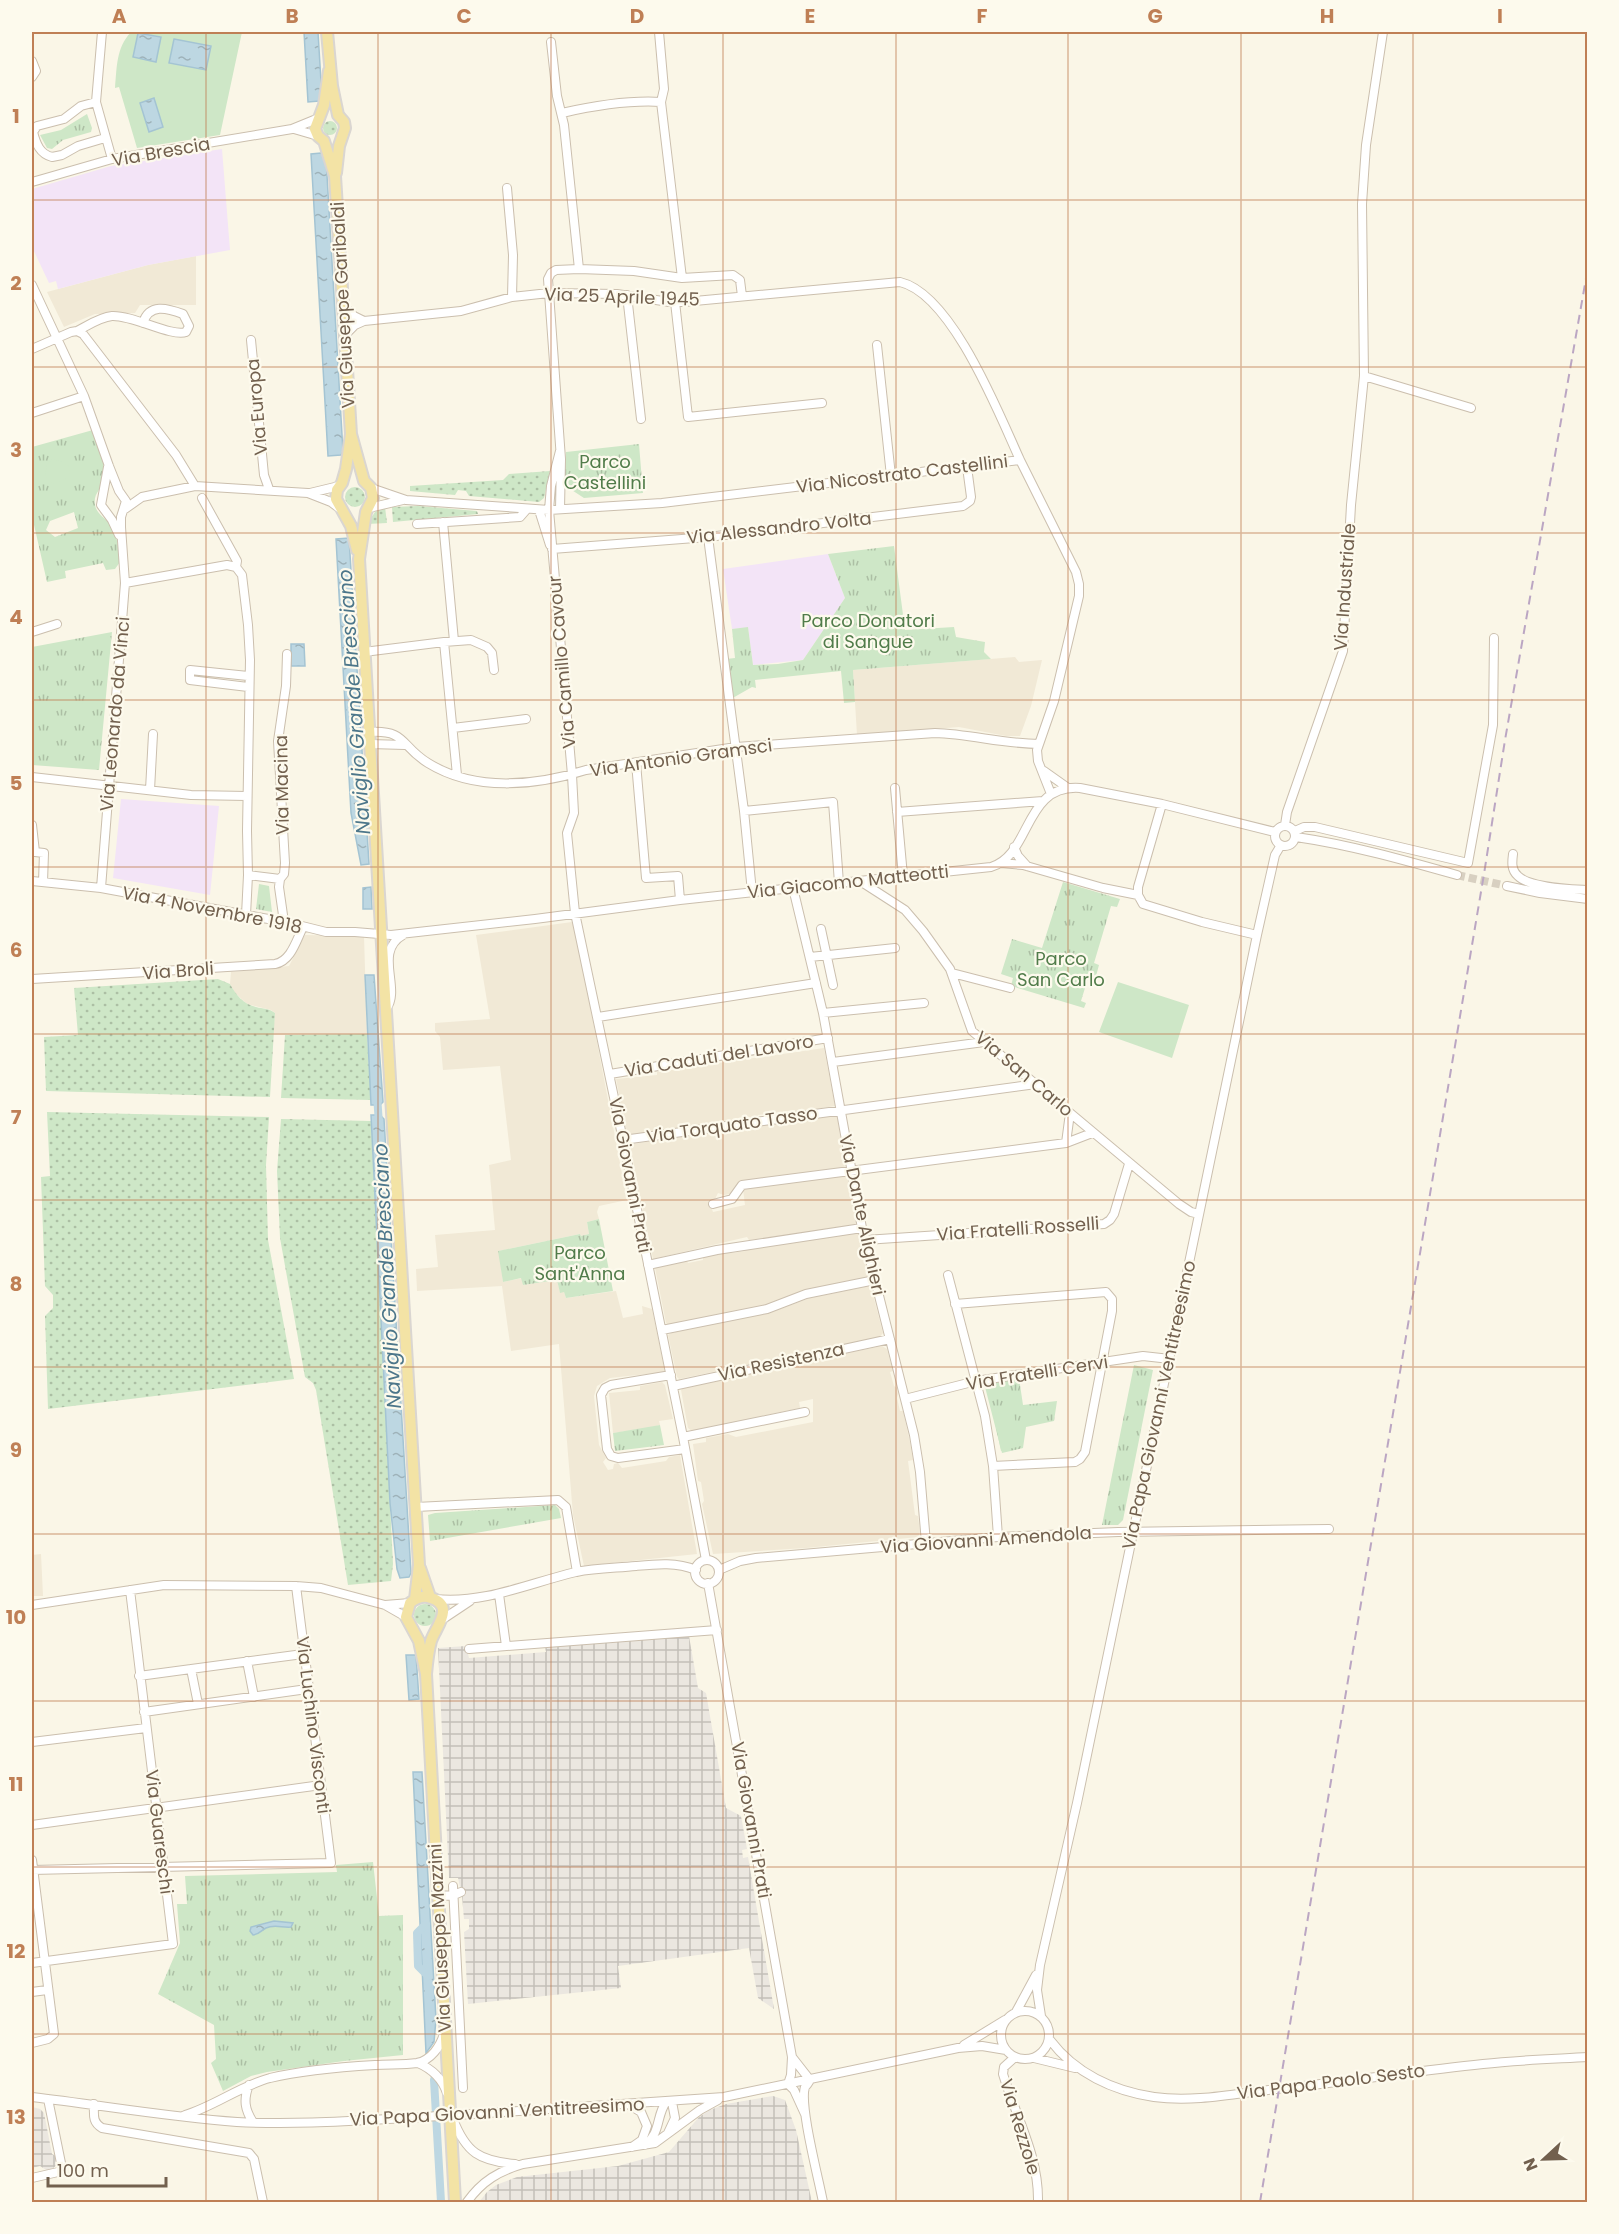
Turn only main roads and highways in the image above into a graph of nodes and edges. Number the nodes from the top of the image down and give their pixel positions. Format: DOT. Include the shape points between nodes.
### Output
graph roads {
  1 [pos="327,32"];
  2 [pos="329,71"];
  3 [pos="338,115"];
  4 [pos="320,117"];
  5 [pos="321,139"];
  6 [pos="340,139"];
  7 [pos="335,176"];
  8 [pos="351,434"];
  9 [pos="340,484"];
  10 [pos="367,484"];
  11 [pos="341,510"];
  12 [pos="368,510"];
  13 [pos="359,559"];
  14 [pos="419,1565"];
  15 [pos="433,1598"];
  16 [pos="412,1601"];
  17 [pos="436,1630"];
  18 [pos="415,1631"];
  19 [pos="426,1674"];
  20 [pos="455,2202"];
  1 -- 2 [label="main road, Via Giuseppe Garibaldi"];
  2 -- 3 [label="main road, Via Giuseppe Garibaldi"];
  2 -- 4 [label="main road, Via Giuseppe Garibaldi"];
  3 -- 4 [label="main road" via="328,113"];
  3 -- 6 [label="main road, Via Giuseppe Garibaldi" via="345,128"];
  4 -- 5 [label="main road, Via Giuseppe Garibaldi" via="315,129"];
  5 -- 6 [label="main road" via="330,143"];
  5 -- 7 [label="main road, Via Giuseppe Garibaldi"];
  6 -- 7 [label="main road, Via Giuseppe Garibaldi"];
  7 -- 8 [label="main road, Via Giuseppe Garibaldi"];
  8 -- 9 [label="main road, Via Giuseppe Garibaldi"];
  8 -- 10 [label="main road, Via Giuseppe Garibaldi"];
  9 -- 10 [label="main road" via="355,478"];
  9 -- 11 [label="main road, Via Giuseppe Garibaldi" via="336,495"];
  10 -- 12 [label="main road, Via Giuseppe Garibaldi" via="373,498"];
  11 -- 12 [label="main road" via="354,516"];
  11 -- 13 [label="main road, Via Giuseppe Garibaldi" via="351,526"];
  12 -- 13 [label="main road, Via Giuseppe Garibaldi"];
  13 -- 14 [label="main road, Via Giuseppe Garibaldi"];
  14 -- 15 [label="main road"];
  14 -- 16 [label="main road"];
  15 -- 16 [label="main road" via="422,1596"];
  15 -- 17 [label="main road, Via Giuseppe Mazzini" via="441,1606 443,1619"];
  16 -- 18 [label="main road, Via Giuseppe Mazzini" via="406,1617"];
  17 -- 18 [label="main road" via="426,1634"];
  17 -- 19 [label="main road, Via Giuseppe Mazzini"];
  18 -- 19 [label="main road, Via Giuseppe Mazzini"];
  19 -- 20 [label="main road, Via Giuseppe Mazzini"];
}
